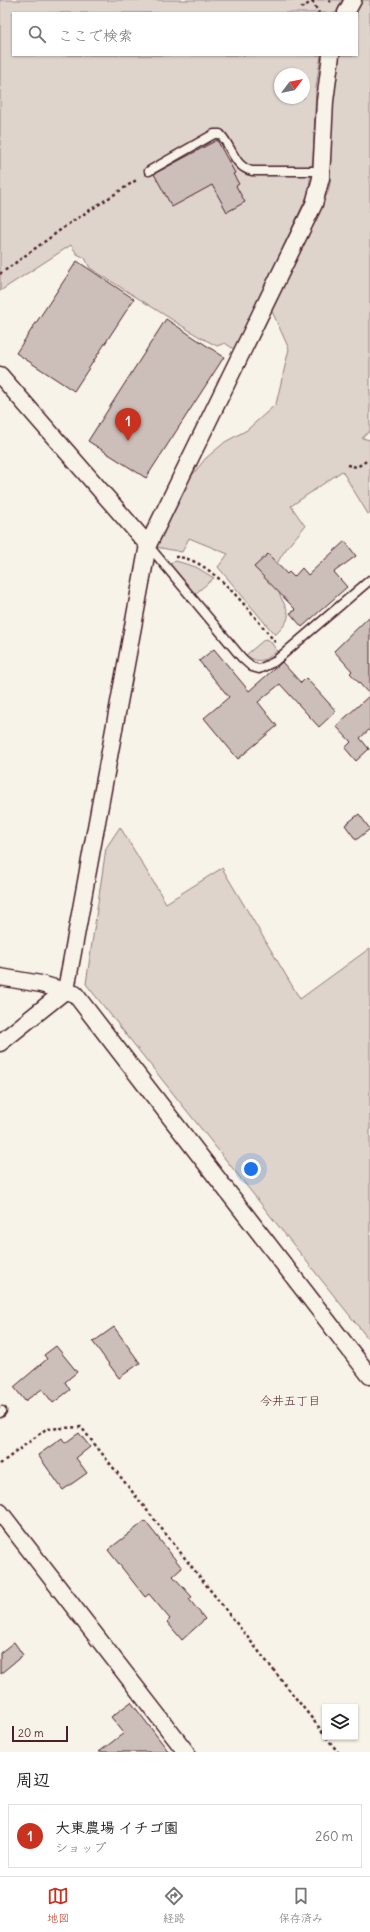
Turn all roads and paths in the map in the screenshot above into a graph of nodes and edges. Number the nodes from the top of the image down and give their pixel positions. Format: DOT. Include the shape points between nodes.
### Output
graph roads {
  1 [pos="313,0"];
  2 [pos="353,0"];
  3 [pos="301,8"];
  4 [pos="319,12"];
  5 [pos="347,12"];
  6 [pos="331,56"];
  7 [pos="149,170"];
  8 [pos="321,172"];
  9 [pos="0,274"];
  10 [pos="0,376"];
  11 [pos="368,460"];
  12 [pos="347,465"];
  13 [pos="148,545"];
  14 [pos="158,559"];
  15 [pos="370,580"];
  16 [pos="284,654"];
  17 [pos="0,977"];
  18 [pos="66,990"];
  19 [pos="0,1042"];
  20 [pos="370,1376"];
  21 [pos="0,1464"];
  22 [pos="0,1512"];
  23 [pos="322,1731"];
  24 [pos="329,1740"];
  25 [pos="186,1752"];
  26 [pos="338,1752"];
  1 -- 3 [label="path"];
  1 -- 4 [label="path"];
  2 -- 5 [label="street"];
  6 -- 8 [label="street" via="325,100"];
  7 -- 8 [label="lane" via="214,134 220,134 244,169"];
  7 -- 9 [label="path"];
  8 -- 13 [label="street" via="319,191 314,204"];
  10 -- 13 [label="street"];
  11 -- 12 [label="path" via="357,467"];
  13 -- 14 [label="lane"];
  13 -- 18 [label="street"];
  14 -- 16 [label="path" via="178,556 212,572 223,581"];
  14 -- 16 [label="lane" via="252,667 267,667"];
  15 -- 16 [label="lane"];
  17 -- 18 [label="street"];
  18 -- 19 [label="street"];
  18 -- 20 [label="street" via="75,994"];
  21 -- 23 [label="path" via="46,1429 81,1427"];
  22 -- 25 [label="street"];
  24 -- 26 [label="path"];
}
